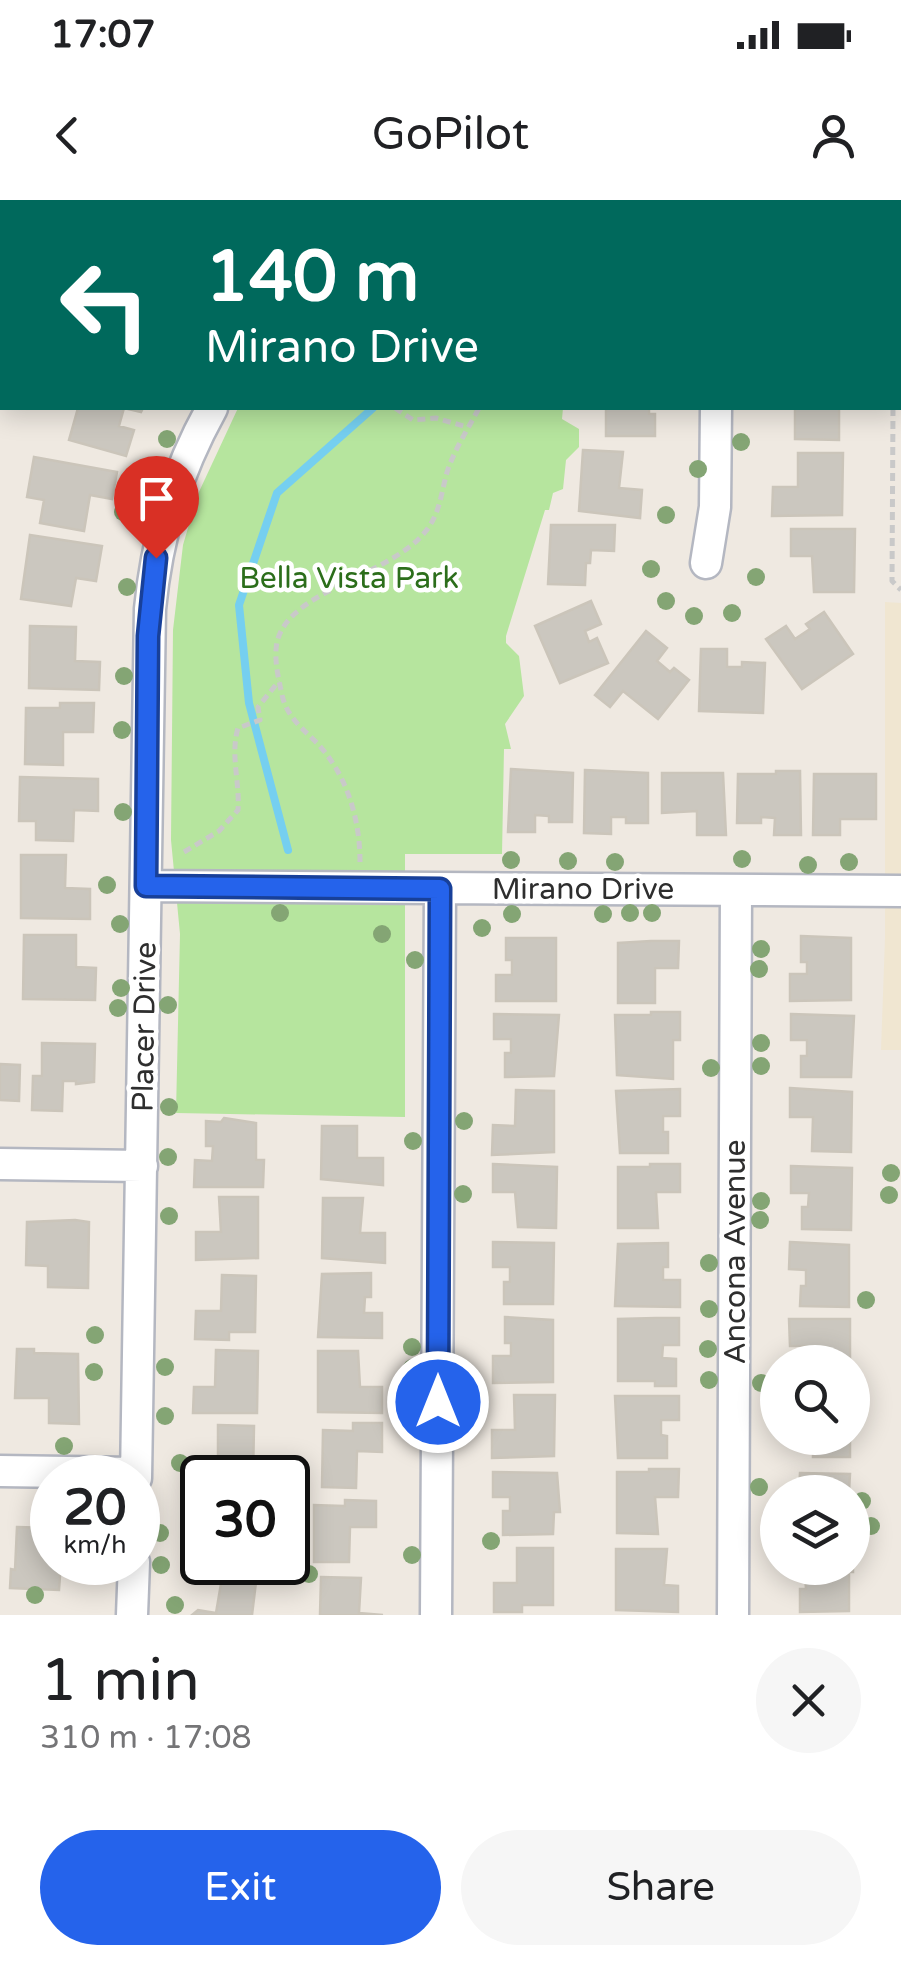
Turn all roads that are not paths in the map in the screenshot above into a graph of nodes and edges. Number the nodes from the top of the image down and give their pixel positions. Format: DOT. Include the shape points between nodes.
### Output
graph roads {
  1 [pos="211,410"];
  2 [pos="716,410"];
  3 [pos="706,563"];
  4 [pos="146,886"];
  5 [pos="440,889"];
  6 [pos="736,890"];
  7 [pos="901,891"];
  8 [pos="0,1164"];
  9 [pos="142,1166"];
  10 [pos="136,1455"];
  11 [pos="0,1471"];
  12 [pos="30,1472"];
  13 [pos="133,1585"];
  14 [pos="132,1615"];
  15 [pos="436,1615"];
  16 [pos="733,1615"];
  1 -- 4 [label="street, Placer Drive" via="178,476 156,558 148,636"];
  2 -- 3 [label="street" via="715,508"];
  4 -- 5 [label="street, Mirano Drive"];
  4 -- 9 [label="street, Placer Drive"];
  5 -- 6 [label="street, Mirano Drive"];
  5 -- 15 [label="street"];
  6 -- 7 [label="street, Mirano Drive"];
  6 -- 16 [label="street, Ancona Avenue"];
  8 -- 9 [label="street"];
  9 -- 10 [label="street, Placer Drive"];
  11 -- 12 [label="street"];
  13 -- 14 [label="street"];
}
